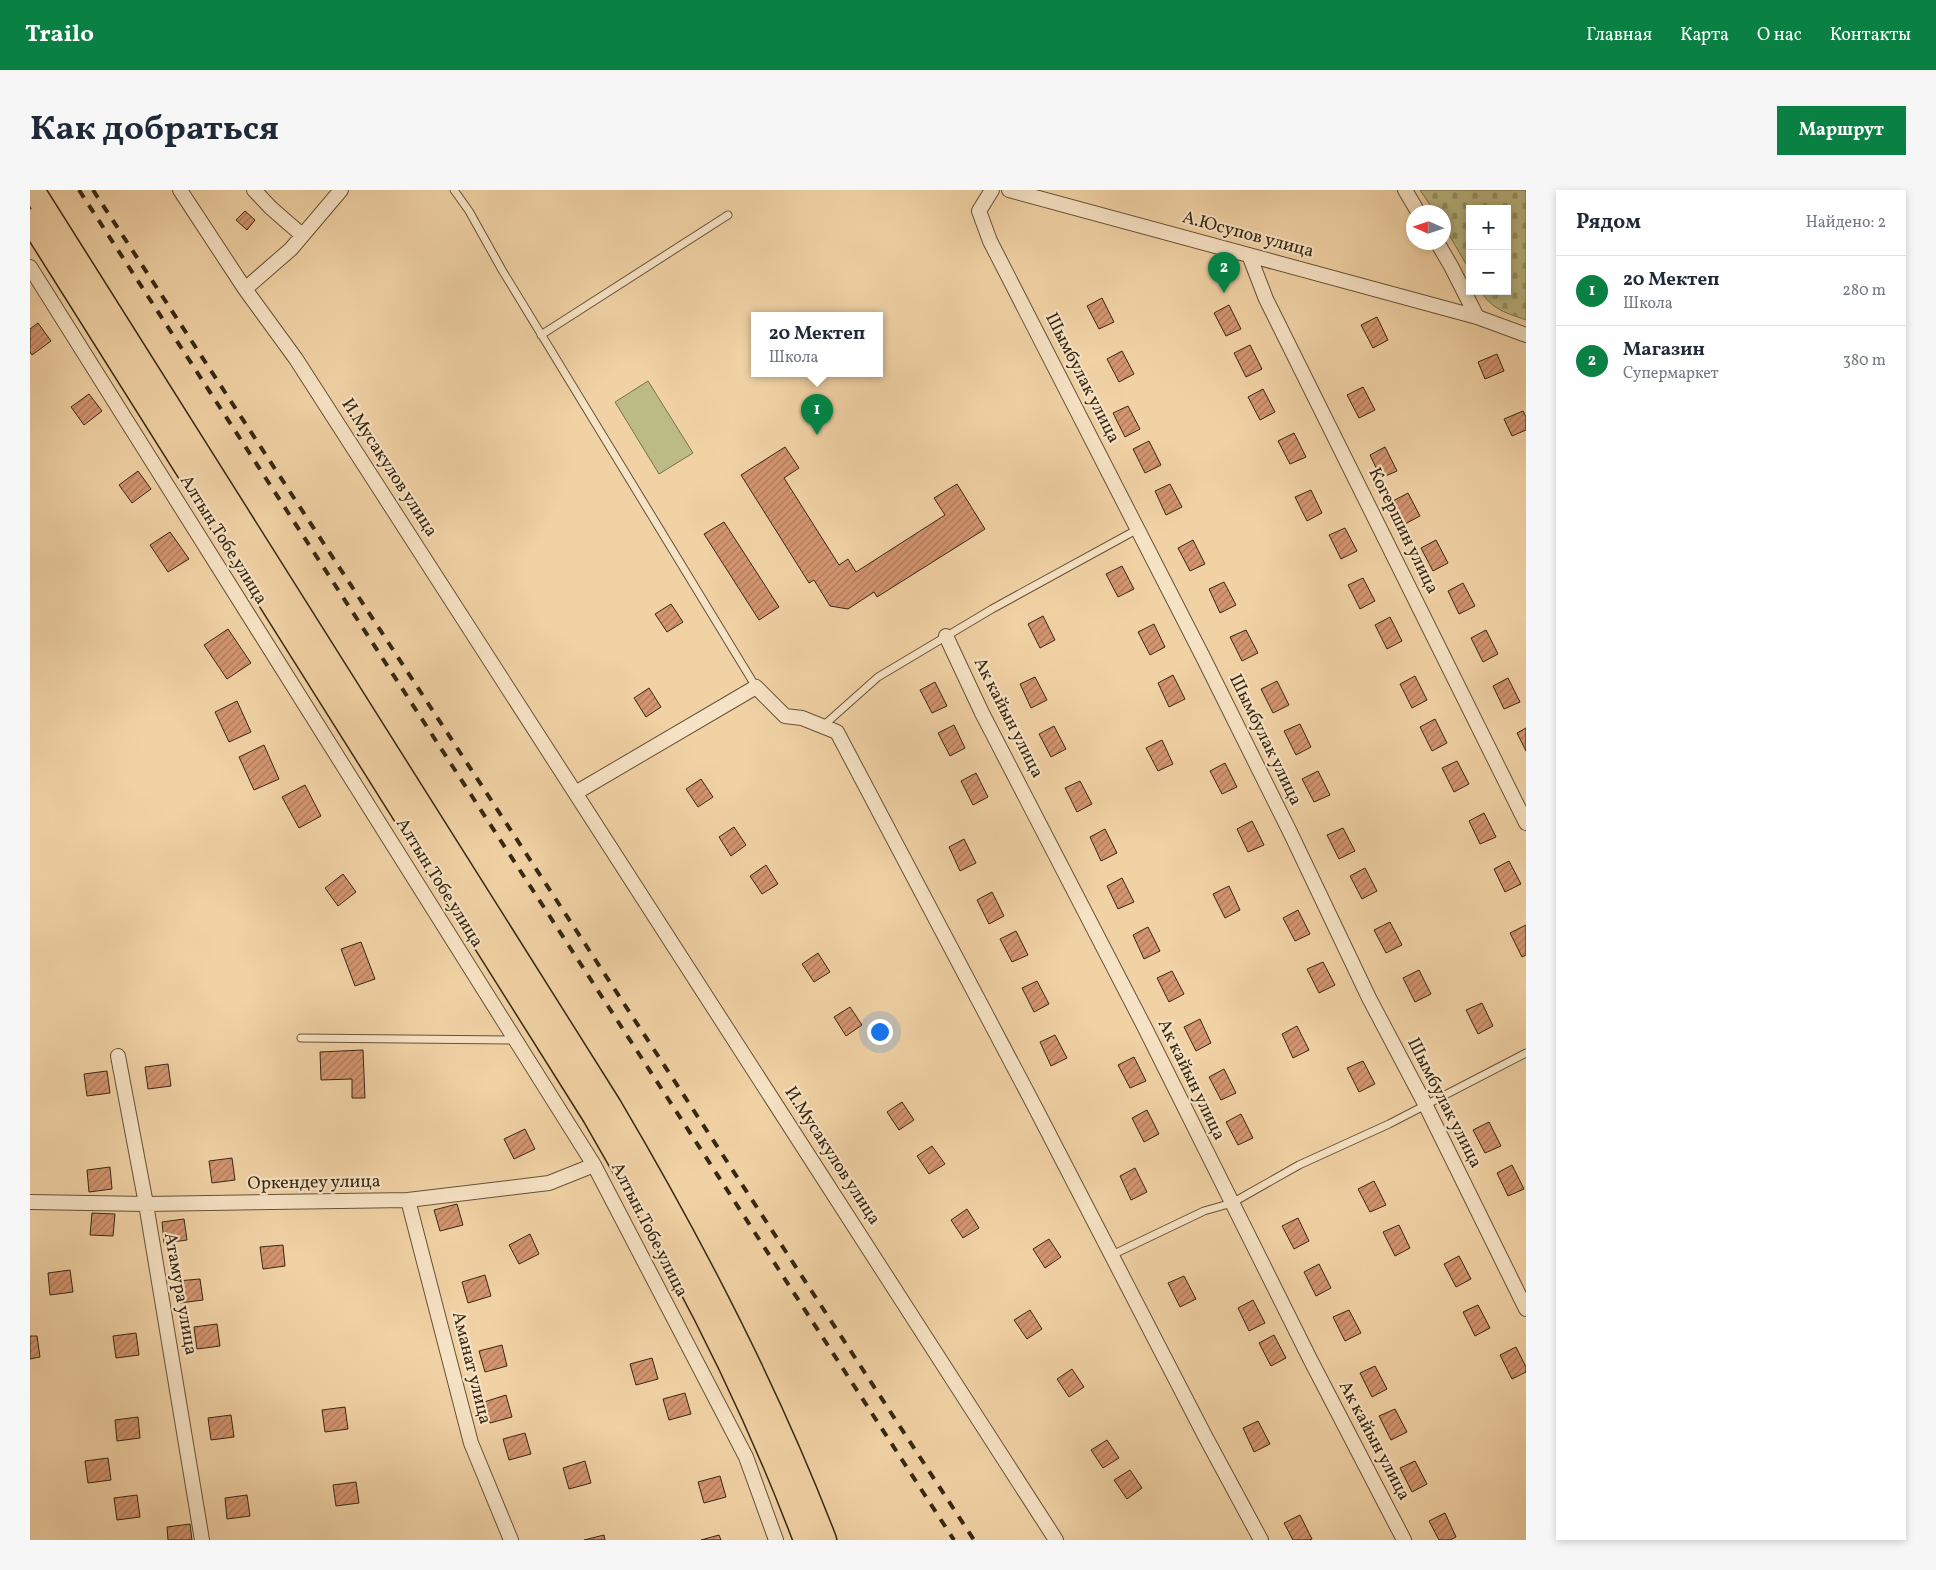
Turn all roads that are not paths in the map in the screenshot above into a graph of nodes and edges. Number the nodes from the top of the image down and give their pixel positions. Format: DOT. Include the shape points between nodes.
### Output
graph roads {
  1 [pos="33,190"];
  2 [pos="180,190"];
  3 [pos="254,190"];
  4 [pos="341,190"];
  5 [pos="454,190"];
  6 [pos="992,190"];
  7 [pos="1008,190"];
  8 [pos="1405,190"];
  9 [pos="1414,205"];
  10 [pos="728,215"];
  11 [pos="30,220"];
  12 [pos="302,235"];
  13 [pos="1442,250"];
  14 [pos="1250,255"];
  15 [pos="30,267"];
  16 [pos="245,289"];
  17 [pos="1476,317"];
  18 [pos="541,335"];
  19 [pos="1526,335"];
  20 [pos="1138,529"];
  21 [pos="946,636"];
  22 [pos="756,687"];
  23 [pos="822,726"];
  24 [pos="577,792"];
  25 [pos="1526,823"];
  26 [pos="301,1038"];
  27 [pos="515,1040"];
  28 [pos="1526,1053"];
  29 [pos="118,1056"];
  30 [pos="1425,1104"];
  31 [pos="594,1165"];
  32 [pos="408,1200"];
  33 [pos="30,1202"];
  34 [pos="146,1204"];
  35 [pos="1232,1204"];
  36 [pos="1112,1255"];
  37 [pos="1526,1309"];
  38 [pos="202,1540"];
  39 [pos="511,1540"];
  40 [pos="776,1540"];
  41 [pos="805,1540"];
  42 [pos="825,1540"];
  43 [pos="1056,1540"];
  44 [pos="1261,1540"];
  45 [pos="1404,1540"];
  1 -- 42 [label="highway" via="638,1155 689,1247 770,1408"];
  2 -- 16 [label="street, И.Мусакулов улица"];
  3 -- 12 [label="street"];
  4 -- 12 [label="street"];
  5 -- 18 [label="lane" via="469,210"];
  6 -- 20 [label="street, Шымбулак улица" via="979,211 990,241"];
  7 -- 14 [label="street, А.Юсупов улица"];
  8 -- 9 [label="street"];
  10 -- 18 [label="lane"];
  11 -- 41 [label="highway" via="594,1116 673,1255 754,1416"];
  12 -- 16 [label="street"];
  13 -- 17 [label="street"];
  14 -- 17 [label="street, А.Юсупов улица"];
  14 -- 25 [label="street, Когершин улица" via="1266,299"];
  15 -- 27 [label="street, Алтын Тобе улица"];
  16 -- 24 [label="street, И.Мусакулов улица" via="296,359"];
  17 -- 19 [label="street, А.Юсупов улица"];
  18 -- 22 [label="lane"];
  20 -- 21 [label="lane"];
  20 -- 30 [label="street, Шымбулак улица" via="1369,998"];
  21 -- 23 [label="lane" via="878,677"];
  21 -- 35 [label="street, Ак кайын улица"];
  22 -- 23 [label="street" via="785,716 802,718"];
  22 -- 24 [label="street"];
  23 -- 36 [label="street" via="837,732"];
  24 -- 43 [label="street, И.Мусакулов улица"];
  26 -- 27 [label="lane"];
  27 -- 31 [label="street, Алтын Тобе улица"];
  28 -- 30 [label="lane"];
  29 -- 34 [label="street, Атамура улица"];
  30 -- 35 [label="lane" via="1299,1165"];
  30 -- 37 [label="street, Шымбулак улица"];
  31 -- 32 [label="street, Оркендеу улица" via="549,1183"];
  31 -- 40 [label="street, Алтын Тобе улица" via="746,1457"];
  32 -- 34 [label="street, Оркендеу улица"];
  32 -- 39 [label="street, Аманат улица" via="471,1443"];
  33 -- 34 [label="street, Оркендеу улица"];
  34 -- 38 [label="street, Атамура улица"];
  35 -- 36 [label="lane" via="1204,1211"];
  35 -- 45 [label="street, Ак кайын улица"];
  36 -- 44 [label="street"];
}
